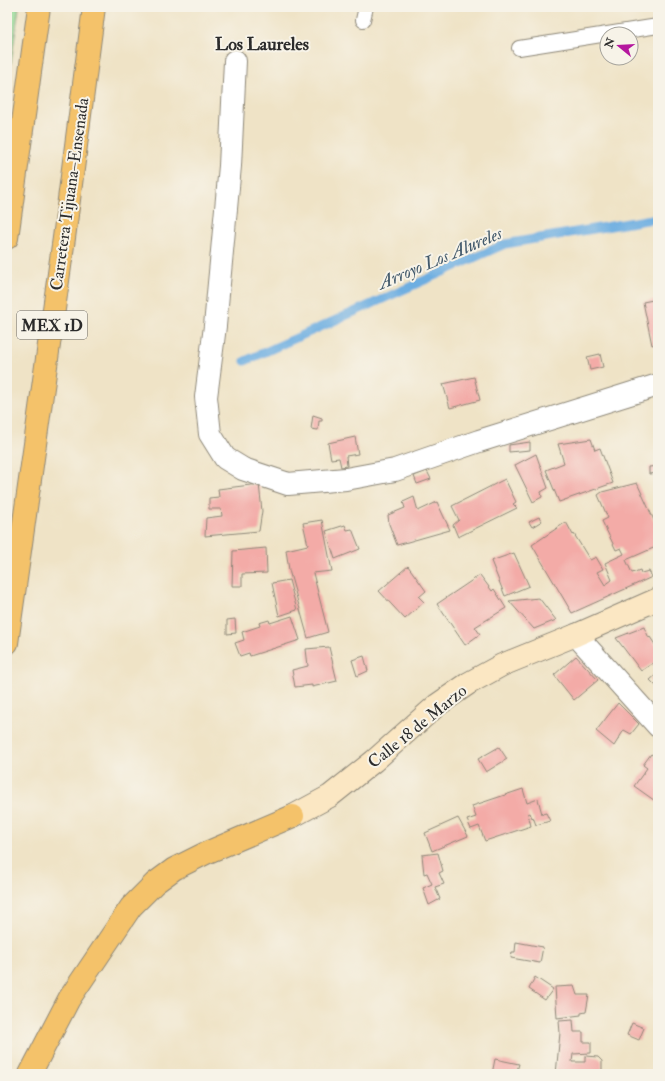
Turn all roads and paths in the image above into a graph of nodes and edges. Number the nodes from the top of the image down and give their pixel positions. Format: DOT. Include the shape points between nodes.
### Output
graph roads {
  1 [pos="39,7"];
  2 [pos="94,7"];
  3 [pos="658,26"];
  4 [pos="519,48"];
  5 [pos="235,61"];
  6 [pos="7,238"];
  7 [pos="658,385"];
  8 [pos="658,599"];
  9 [pos="576,635"];
  10 [pos="7,643"];
  11 [pos="658,726"];
  12 [pos="293,816"];
  13 [pos="30,1074"];
  1 -- 6 [label="highway"];
  2 -- 10 [label="highway, Carretera Tijuana–Ensenada / MEX 1D"];
  3 -- 4 [label="lane"];
  5 -- 7 [label="street" via="230,166 206,397 210,434 225,458 243,469 288,484 346,479 395,470"];
  8 -- 9 [label="main road, Calle 18 de Marzo"];
  9 -- 11 [label="street"];
  9 -- 12 [label="main road, Calle 18 de Marzo" via="502,665 469,683 437,705 330,796"];
  12 -- 13 [label="highway" via="200,856 174,869 155,883 131,907 69,999"];
}
